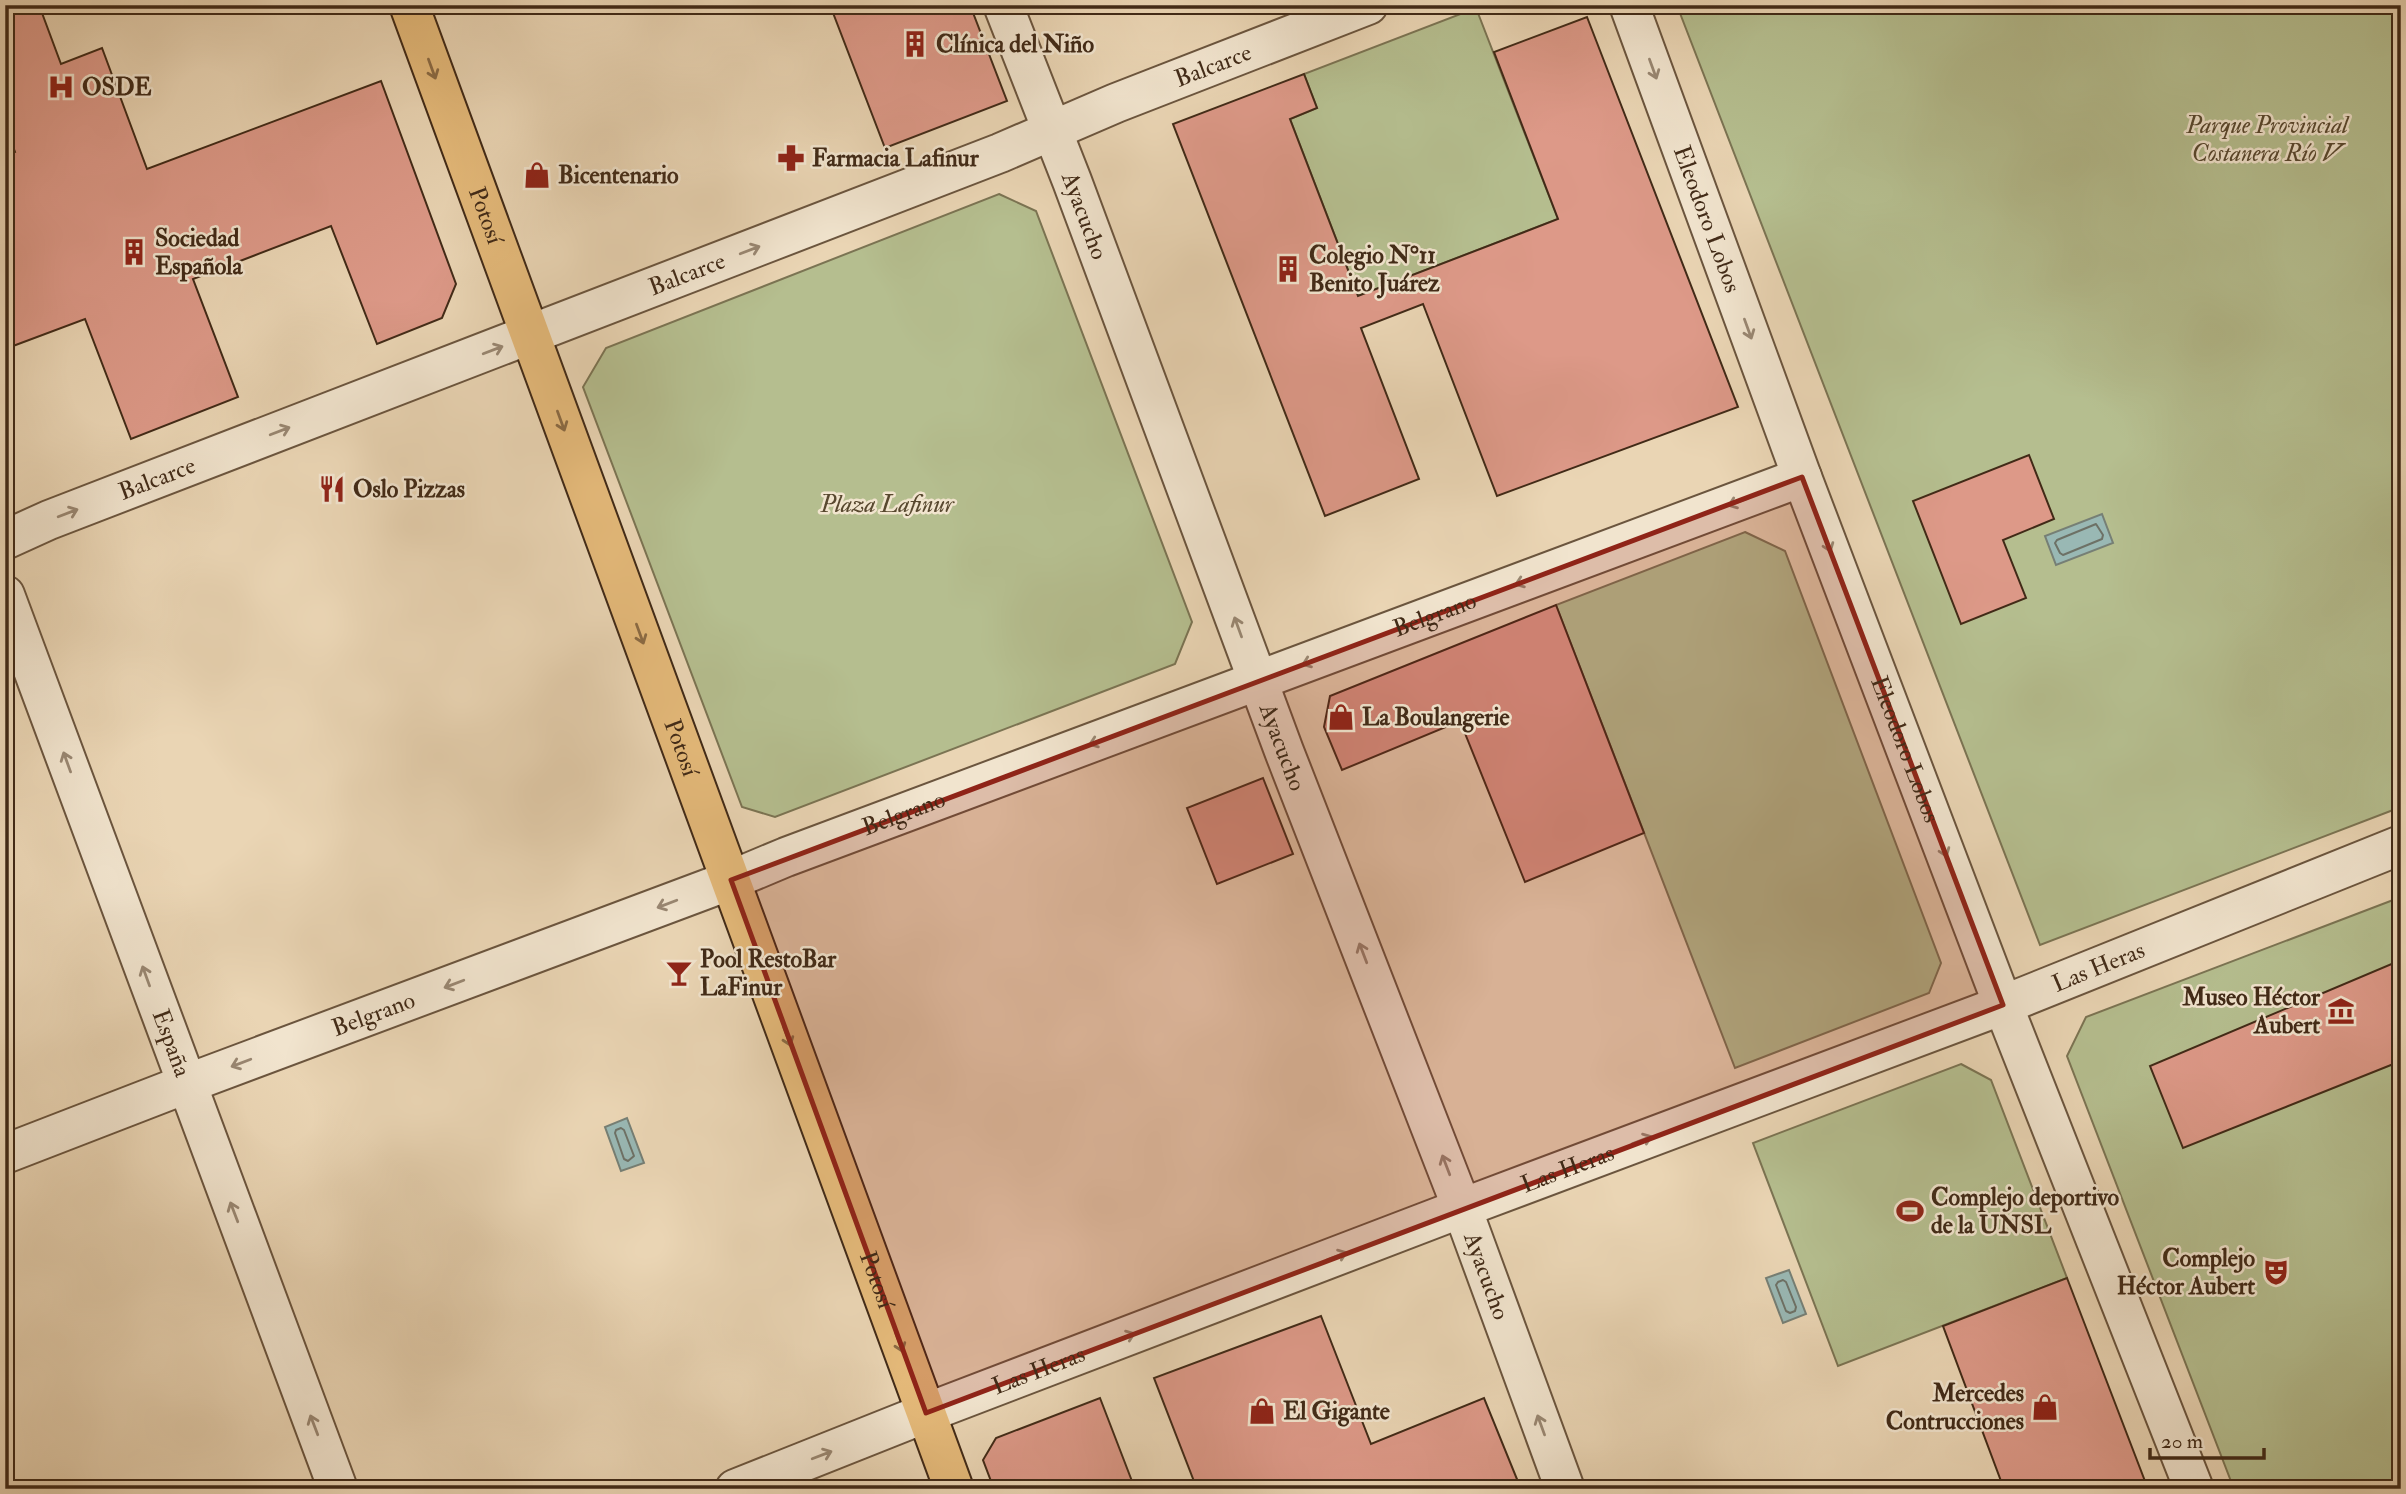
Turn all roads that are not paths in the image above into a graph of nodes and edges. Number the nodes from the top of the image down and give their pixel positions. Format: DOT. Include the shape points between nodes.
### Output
graph roads {
  1 [pos="409,5"];
  2 [pos="1003,5"];
  3 [pos="1368,5"];
  4 [pos="1629,5"];
  5 [pos="1051,131"];
  6 [pos="530,335"];
  7 [pos="1802,477"];
  8 [pos="5,540"];
  9 [pos="5,595"];
  10 [pos="1258,682"];
  11 [pos="2401,845"];
  12 [pos="731,880"];
  13 [pos="2003,1005"];
  14 [pos="186,1084"];
  15 [pos="5,1154"];
  16 [pos="1462,1208"];
  17 [pos="926,1413"];
  18 [pos="338,1489"];
  19 [pos="735,1489"];
  20 [pos="954,1489"];
  21 [pos="1565,1489"];
  22 [pos="2194,1489"];
  1 -- 6 [label="main road, Potosí, one-way"];
  2 -- 5 [label="street, Ayacucho"];
  3 -- 5 [label="street, Balcarce"];
  4 -- 7 [label="street, Eleodoro Lobos, one-way"];
  6 -- 5 [label="street, Balcarce, one-way"];
  10 -- 5 [label="street, Ayacucho, one-way"];
  8 -- 6 [label="street, Balcarce, one-way"];
  6 -- 12 [label="main road, Potosí, one-way"];
  7 -- 10 [label="street, Belgrano, one-way"];
  7 -- 13 [label="street, Eleodoro Lobos, one-way"];
  14 -- 9 [label="street, España, one-way"];
  10 -- 12 [label="street, Belgrano, one-way"];
  16 -- 10 [label="street, Ayacucho, one-way"];
  11 -- 13 [label="street, Las Heras"];
  12 -- 14 [label="street, Belgrano, one-way"];
  12 -- 17 [label="main road, Potosí, one-way"];
  16 -- 13 [label="street, Las Heras, one-way"];
  13 -- 22 [label="street, Eleodoro Lobos"];
  14 -- 15 [label="street, Belgrano"];
  18 -- 14 [label="street, España, one-way"];
  17 -- 16 [label="street, Las Heras, one-way"];
  21 -- 16 [label="street, Ayacucho, one-way"];
  19 -- 17 [label="street, Las Heras, one-way"];
  17 -- 20 [label="main road, Potosí"];
}
